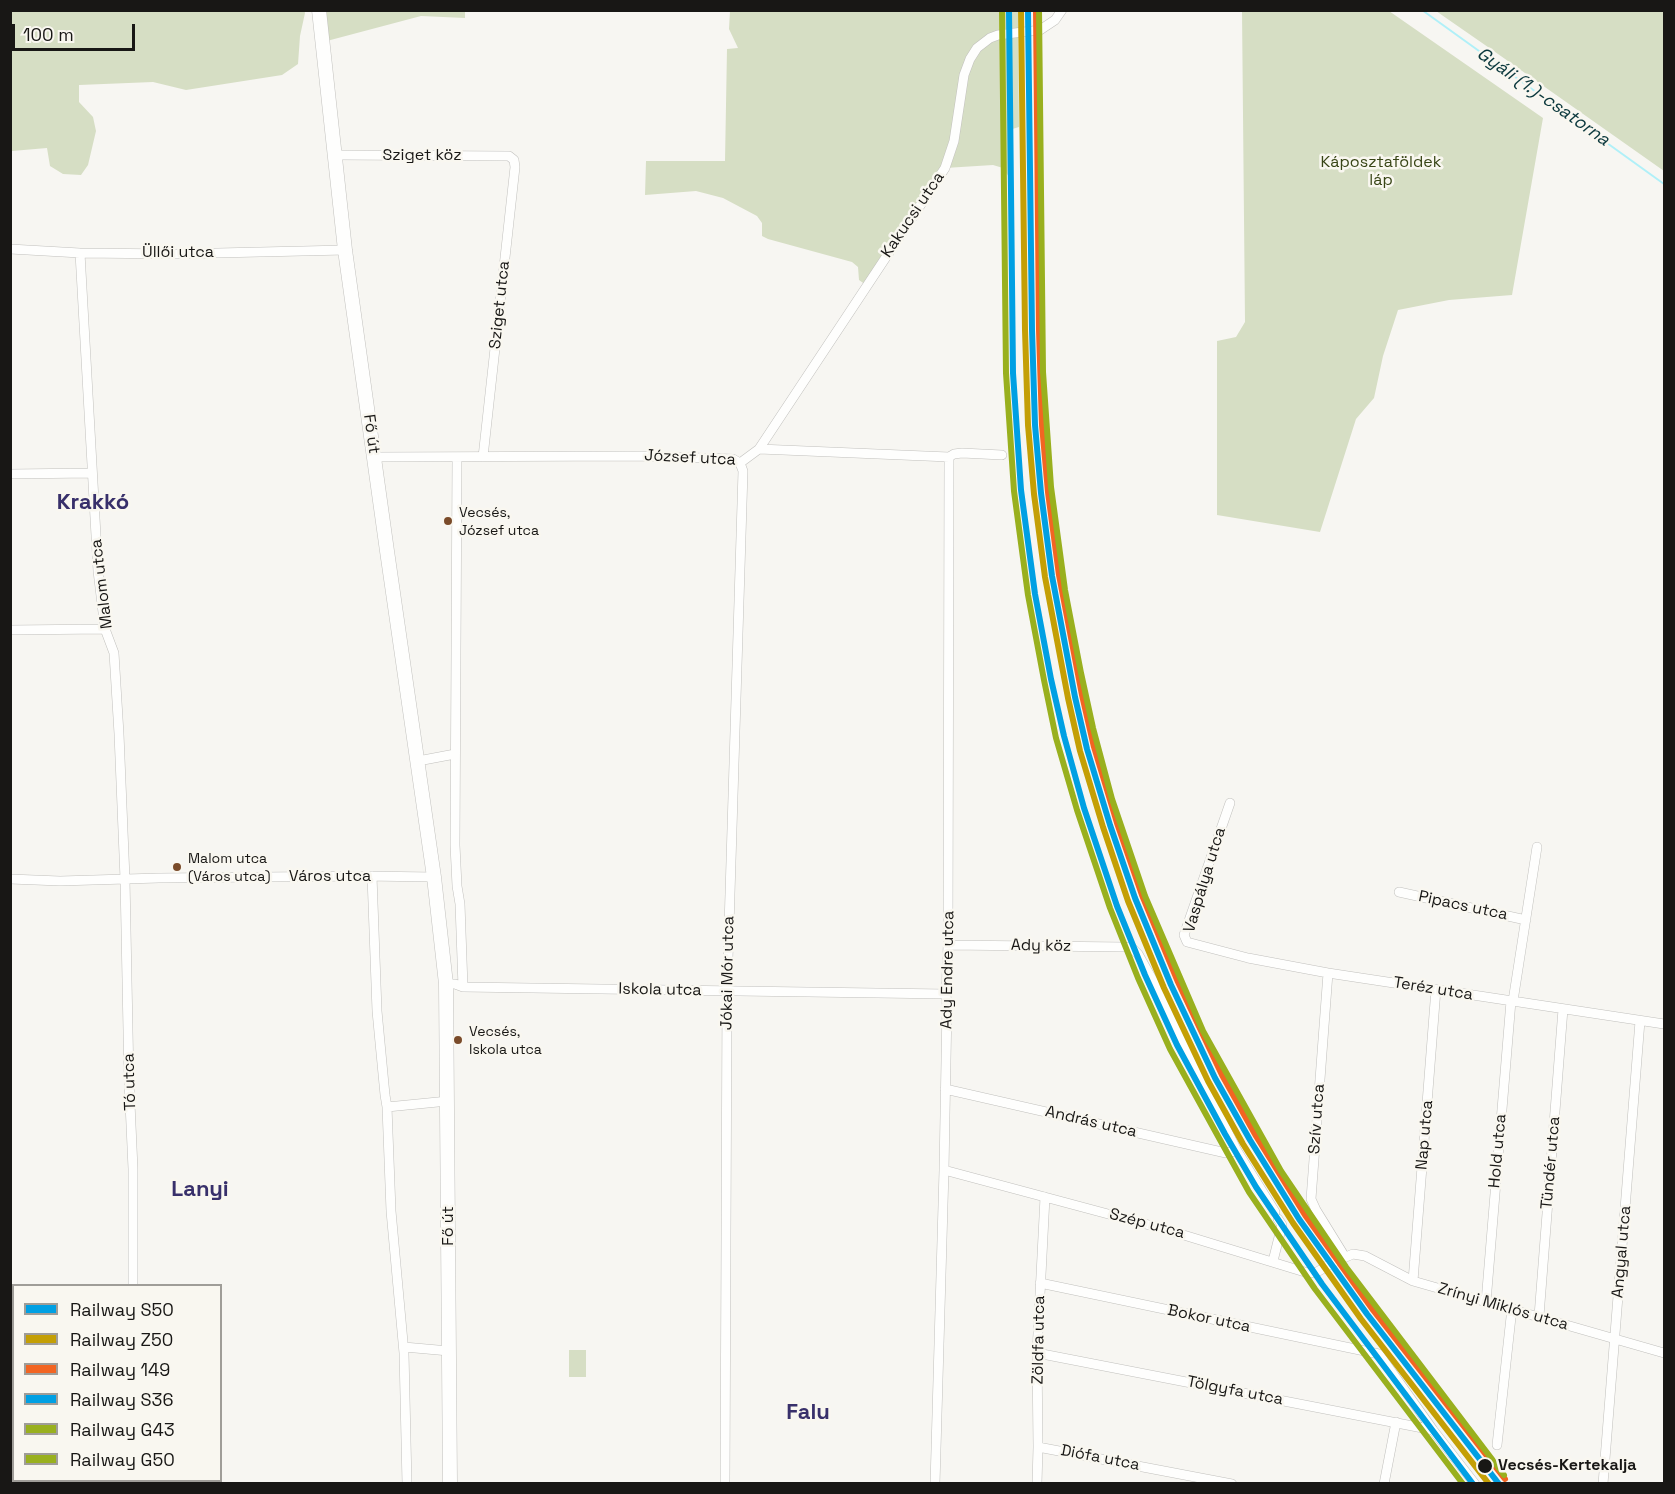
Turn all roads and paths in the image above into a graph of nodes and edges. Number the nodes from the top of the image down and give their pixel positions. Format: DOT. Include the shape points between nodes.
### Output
graph roads {
  1 [pos="319,10"];
  2 [pos="1062,10"];
  3 [pos="335,155"];
  4 [pos="509,156"];
  5 [pos="10,249"];
  6 [pos="345,250"];
  7 [pos="80,253"];
  8 [pos="759,449"];
  9 [pos="1002,454"];
  10 [pos="374,457"];
  11 [pos="483,457"];
  12 [pos="949,457"];
  13 [pos="457,458"];
  14 [pos="740,463"];
  15 [pos="92,473"];
  16 [pos="10,474"];
  17 [pos="105,629"];
  18 [pos="10,630"];
  19 [pos="455,754"];
  20 [pos="418,761"];
  21 [pos="1230,802"];
  22 [pos="1537,847"];
  23 [pos="372,876"];
  24 [pos="10,879"];
  25 [pos="125,879"];
  26 [pos="435,882"];
  27 [pos="457,886"];
  28 [pos="1399,892"];
  29 [pos="1526,920"];
  30 [pos="948,945"];
  31 [pos="1203,947"];
  32 [pos="1328,972"];
  33 [pos="446,984"];
  34 [pos="463,987"];
  35 [pos="1436,989"];
  36 [pos="727,991"];
  37 [pos="946,994"];
  38 [pos="1512,1001"];
  39 [pos="1563,1009"];
  40 [pos="1640,1021"];
  41 [pos="1665,1024"];
  42 [pos="945,1089"];
  43 [pos="448,1101"];
  44 [pos="387,1107"];
  45 [pos="1237,1151"];
  46 [pos="944,1170"];
  47 [pos="1046,1197"];
  48 [pos="1345,1257"];
  49 [pos="1274,1261"];
  50 [pos="1413,1281"];
  51 [pos="1040,1283"];
  52 [pos="133,1284"];
  53 [pos="1486,1302"];
  54 [pos="1512,1308"];
  55 [pos="1539,1316"];
  56 [pos="1615,1339"];
  57 [pos="404,1347"];
  58 [pos="449,1351"];
  59 [pos="1037,1353"];
  60 [pos="1665,1353"];
  61 [pos="1396,1422"];
  62 [pos="1432,1430"];
  63 [pos="1497,1445"];
  64 [pos="1038,1447"];
  65 [pos="407,1484"];
  66 [pos="450,1484"];
  67 [pos="725,1484"];
  68 [pos="935,1484"];
  69 [pos="1037,1484"];
  70 [pos="1232,1484"];
  71 [pos="1384,1484"];
  72 [pos="1475,1484"];
  73 [pos="1603,1484"];
  1 -- 3 [label="main road, Fő út"];
  2 -- 8 [label="street, Kakucsi utca" via="1040,30 998,35 977,48 964,75 954,141 945,168"];
  3 -- 4 [label="street, Sziget köz"];
  3 -- 6 [label="main road, Fő út"];
  4 -- 11 [label="street, Sziget utca" via="515,167"];
  5 -- 7 [label="street, Üllői utca"];
  6 -- 7 [label="street, Üllői utca"];
  6 -- 10 [label="main road, Fő út"];
  7 -- 15 [label="street, Malom utca"];
  8 -- 12 [label="street, József utca"];
  8 -- 14 [label="street, József utca"];
  9 -- 12 [label="street, József utca" via="962,453"];
  10 -- 13 [label="street, József utca"];
  10 -- 20 [label="main road, Fő út"];
  11 -- 13 [label="street, József utca"];
  11 -- 14 [label="street, József utca" via="642,456 733,459"];
  12 -- 30 [label="street, Ady Endre utca"];
  13 -- 19 [label="street"];
  14 -- 36 [label="street, Jókai Mór utca" via="743,471"];
  15 -- 16 [label="street"];
  15 -- 17 [label="street, Malom utca"];
  17 -- 18 [label="street"];
  17 -- 25 [label="street, Malom utca" via="114,653"];
  19 -- 20 [label="street"];
  19 -- 27 [label="street"];
  20 -- 26 [label="main road, Fő út"];
  21 -- 31 [label="street, Vaspálya utca" via="1184,935 1187,942"];
  22 -- 29 [label="street, Hold utca"];
  23 -- 25 [label="street, Város utca"];
  23 -- 26 [label="street, Város utca"];
  23 -- 44 [label="street" via="376,1011"];
  24 -- 25 [label="street, Város utca"];
  25 -- 52 [label="street, Tó utca"];
  26 -- 27 [label="street"];
  26 -- 33 [label="main road, Fő út"];
  27 -- 34 [label="street"];
  28 -- 29 [label="street, Pipacs utca"];
  29 -- 38 [label="street, Hold utca"];
  30 -- 37 [label="street, Ady Endre utca"];
  30 -- 45 [label="street, Ady köz" via="1133,949 1157,988"];
  31 -- 32 [label="street, Teréz utca"];
  32 -- 35 [label="street, Teréz utca"];
  32 -- 48 [label="street, Szív utca" via="1311,1199"];
  33 -- 34 [label="street, Iskola utca"];
  33 -- 43 [label="main road, Fő út"];
  34 -- 36 [label="street, Iskola utca"];
  35 -- 38 [label="street, Teréz utca"];
  35 -- 50 [label="street, Nap utca"];
  36 -- 37 [label="street, Iskola utca"];
  36 -- 67 [label="street, Jókai Mór utca"];
  37 -- 42 [label="street, Ady Endre utca"];
  38 -- 39 [label="street, Teréz utca"];
  38 -- 53 [label="street, Hold utca"];
  39 -- 40 [label="street, Teréz utca"];
  39 -- 55 [label="street, Tündér utca"];
  40 -- 41 [label="street, Teréz utca"];
  40 -- 56 [label="street, Angyal utca"];
  42 -- 45 [label="street, András utca" via="1226,1153"];
  42 -- 46 [label="street, Ady Endre utca"];
  43 -- 44 [label="street"];
  43 -- 58 [label="main road, Fő út"];
  44 -- 57 [label="street" via="391,1212"];
  45 -- 49 [label="street" via="1282,1225"];
  46 -- 47 [label="street, Szép utca"];
  46 -- 68 [label="street, Ady Endre utca"];
  47 -- 49 [label="street, Szép utca"];
  47 -- 51 [label="street, Zöldfa utca"];
  48 -- 49 [label="street, Szép utca" via="1308,1273"];
  48 -- 50 [label="street, Zrínyi Miklós utca" via="1365,1256"];
  50 -- 53 [label="street, Zrínyi Miklós utca"];
  51 -- 59 [label="street, Zöldfa utca"];
  51 -- 62 [label="street, Bokor utca" via="1379,1354"];
  53 -- 54 [label="street, Zrínyi Miklós utca"];
  54 -- 55 [label="street, Zrínyi Miklós utca"];
  54 -- 63 [label="street"];
  55 -- 56 [label="street, Zrínyi Miklós utca"];
  56 -- 60 [label="street, Zrínyi Miklós utca"];
  56 -- 73 [label="street, Angyal utca"];
  57 -- 58 [label="street"];
  57 -- 65 [label="street"];
  58 -- 66 [label="main road, Fő út"];
  59 -- 61 [label="street, Tölgyfa utca"];
  59 -- 64 [label="street, Zöldfa utca"];
  61 -- 62 [label="street, Tölgyfa utca"];
  61 -- 71 [label="street"];
  62 -- 72 [label="street"];
  64 -- 69 [label="street, Zöldfa utca"];
  64 -- 70 [label="street, Diófa utca"];
}
